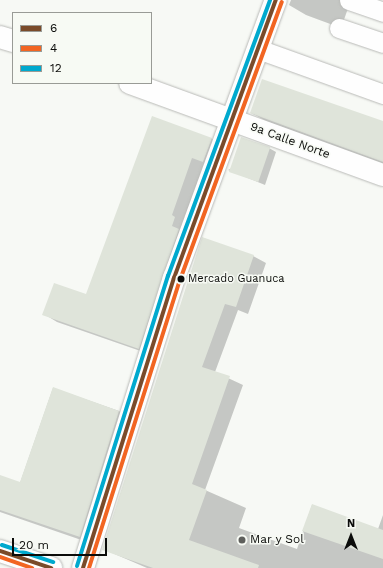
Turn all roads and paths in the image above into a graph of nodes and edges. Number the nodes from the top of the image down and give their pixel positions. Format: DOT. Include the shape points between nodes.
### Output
graph roads {
  1 [pos="276,0"];
  2 [pos="349,0"];
  3 [pos="383,12"];
  4 [pos="339,28"];
  5 [pos="0,37"];
  6 [pos="12,41"];
  7 [pos="383,43"];
  8 [pos="258,49"];
  9 [pos="133,84"];
  10 [pos="383,94"];
  11 [pos="232,120"];
  12 [pos="383,175"];
  13 [pos="0,551"];
  14 [pos="51,568"];
  15 [pos="83,568"];
  1 -- 8 [label="street"];
  2 -- 3 [label="lane"];
  4 -- 7 [label="lane"];
  5 -- 6 [label="street"];
  8 -- 10 [label="lane"];
  8 -- 11 [label="street"];
  9 -- 11 [label="street, 9a Calle Norte"];
  11 -- 12 [label="street, 9a Calle Norte"];
  11 -- 15 [label="street" via="174,278"];
  13 -- 14 [label="street"];
}
